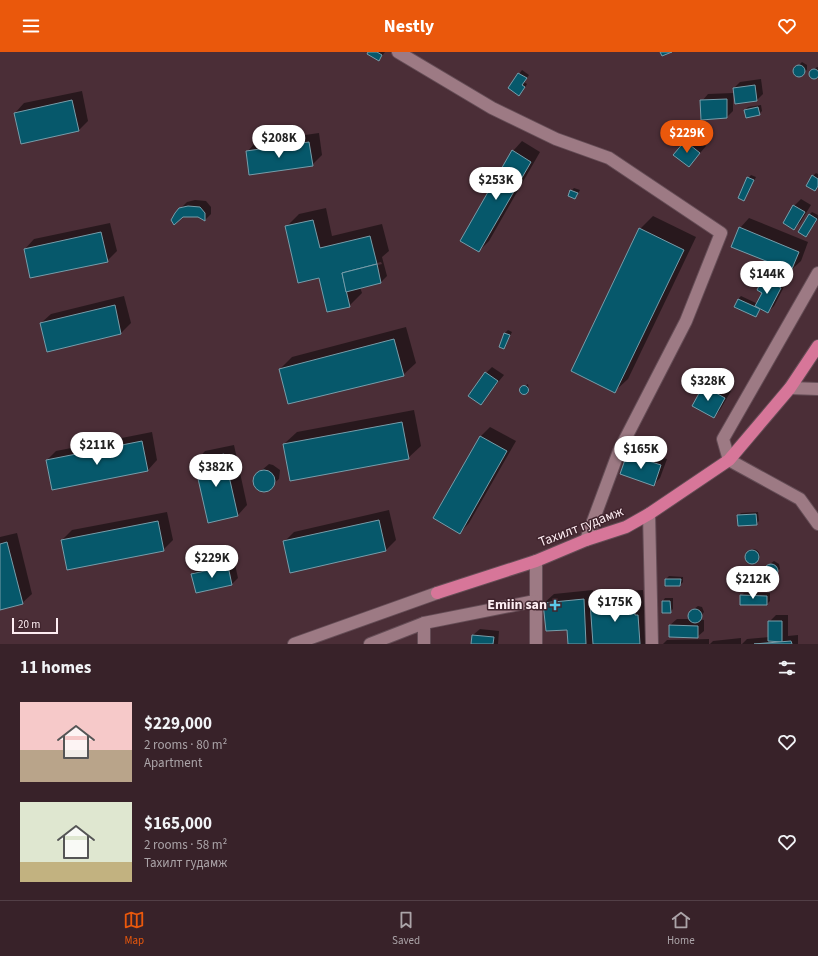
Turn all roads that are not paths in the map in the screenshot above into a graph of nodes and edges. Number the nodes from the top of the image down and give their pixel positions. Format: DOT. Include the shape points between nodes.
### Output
graph roads {
  1 [pos="398,52"];
  2 [pos="818,274"];
  3 [pos="818,346"];
  4 [pos="790,388"];
  5 [pos="818,389"];
  6 [pos="729,460"];
  7 [pos="649,514"];
  8 [pos="818,524"];
  9 [pos="586,540"];
  10 [pos="536,560"];
  11 [pos="437,593"];
  12 [pos="535,601"];
  13 [pos="424,623"];
  14 [pos="294,644"];
  15 [pos="370,644"];
  16 [pos="424,644"];
  17 [pos="536,644"];
  18 [pos="652,644"];
  1 -- 9 [label="street" via="492,108 556,139 609,158 721,233 686,321 619,452"];
  2 -- 6 [label="street" via="724,434 724,448"];
  3 -- 4 [label="main road, Тахилт гудамж"];
  4 -- 5 [label="street"];
  4 -- 6 [label="main road, Тахилт гудамж"];
  6 -- 7 [label="main road, Тахилт гудамж"];
  6 -- 8 [label="street" via="800,499"];
  7 -- 9 [label="main road, Тахилт гудамж" via="626,527"];
  7 -- 18 [label="street"];
  9 -- 10 [label="main road, Тахилт гудамж"];
  10 -- 11 [label="main road, Тахилт гудамж"];
  10 -- 12 [label="street"];
  11 -- 14 [label="street, Тахилт гудамж"];
  12 -- 13 [label="street"];
  12 -- 17 [label="street"];
  13 -- 15 [label="street"];
  13 -- 16 [label="street"];
}
